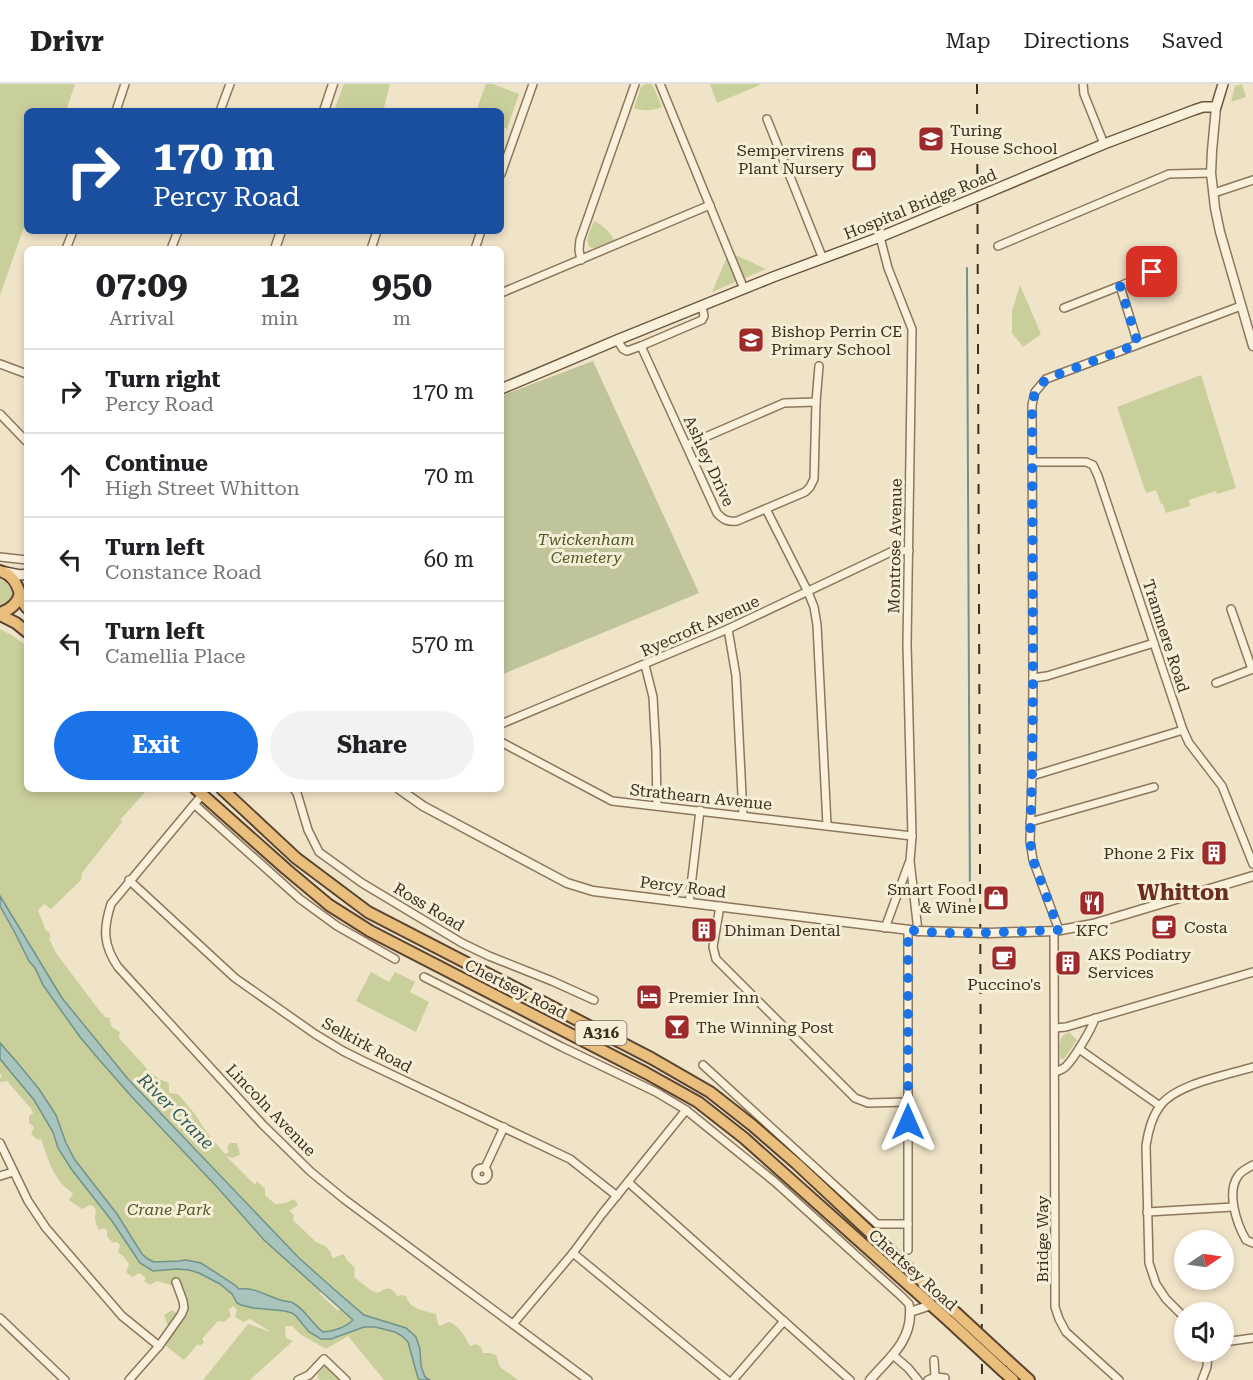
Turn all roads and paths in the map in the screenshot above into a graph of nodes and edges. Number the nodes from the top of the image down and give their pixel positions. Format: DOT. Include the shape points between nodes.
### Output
graph roads {
  1 [pos="125,84"];
  2 [pos="230,84"];
  3 [pos="333,84"];
  4 [pos="533,84"];
  5 [pos="635,84"];
  6 [pos="660,84"];
  7 [pos="1083,84"];
  8 [pos="1223,84"];
  9 [pos="1216,107"];
  10 [pos="117,108"];
  11 [pos="221,108"];
  12 [pos="325,108"];
  13 [pos="767,119"];
  14 [pos="1104,144"];
  15 [pos="504,166"];
  16 [pos="1211,173"];
  17 [pos="1253,180"];
  18 [pos="1214,193"];
  19 [pos="710,205"];
  20 [pos="880,237"];
  21 [pos="998,246"];
  22 [pos="823,259"];
  23 [pos="581,260"];
  24 [pos="1168,265"];
  25 [pos="1120,286"];
  26 [pos="744,289"];
  27 [pos="504,292"];
  28 [pos="702,306"];
  29 [pos="1240,306"];
  30 [pos="1064,308"];
  31 [pos="617,340"];
  32 [pos="1138,344"];
  33 [pos="641,346"];
  34 [pos="1253,346"];
  35 [pos="0,364"];
  36 [pos="819,366"];
  37 [pos="24,373"];
  38 [pos="504,387"];
  39 [pos="816,402"];
  40 [pos="0,414"];
  41 [pos="24,439"];
  42 [pos="687,445"];
  43 [pos="1032,462"];
  44 [pos="766,509"];
  45 [pos="909,551"];
  46 [pos="0,556"];
  47 [pos="24,560"];
  48 [pos="3,571"];
  49 [pos="24,574"];
  50 [pos="808,592"];
  51 [pos="22,593"];
  52 [pos="1231,609"];
  53 [pos="0,614"];
  54 [pos="728,629"];
  55 [pos="24,630"];
  56 [pos="1154,643"];
  57 [pos="645,665"];
  58 [pos="1253,669"];
  59 [pos="1033,678"];
  60 [pos="1216,683"];
  61 [pos="504,723"];
  62 [pos="1183,730"];
  63 [pos="504,744"];
  64 [pos="1032,776"];
  65 [pos="1154,787"];
  66 [pos="199,792"];
  67 [pos="225,792"];
  68 [pos="296,792"];
  69 [pos="403,792"];
  70 [pos="195,805"];
  71 [pos="657,806"];
  72 [pos="700,810"];
  73 [pos="742,815"];
  74 [pos="1030,822"];
  75 [pos="827,825"];
  76 [pos="912,836"];
  77 [pos="910,861"];
  78 [pos="1253,864"];
  79 [pos="1253,876"];
  80 [pos="129,880"];
  81 [pos="689,903"];
  82 [pos="720,906"];
  83 [pos="885,928"];
  84 [pos="908,930"];
  85 [pos="1057,930"];
  86 [pos="918,932"];
  87 [pos="394,959"];
  88 [pos="1253,972"];
  89 [pos="424,977"];
  90 [pos="594,1000"];
  91 [pos="1095,1018"];
  92 [pos="1055,1028"];
  93 [pos="1079,1049"];
  94 [pos="704,1065"];
  95 [pos="1253,1067"];
  96 [pos="1055,1072"];
  97 [pos="908,1102"];
  98 [pos="1160,1106"];
  99 [pos="686,1110"];
  100 [pos="504,1127"];
  101 [pos="0,1143"];
  102 [pos="1253,1165"];
  103 [pos="485,1168"];
  104 [pos="13,1172"];
  105 [pos="783,1174"];
  106 [pos="0,1176"];
  107 [pos="628,1182"];
  108 [pos="775,1182"];
  109 [pos="617,1196"];
  110 [pos="1233,1207"];
  111 [pos="1147,1212"];
  112 [pos="908,1224"];
  113 [pos="1253,1243"];
  114 [pos="908,1250"];
  115 [pos="573,1254"];
  116 [pos="176,1282"];
  117 [pos="931,1305"];
  118 [pos="1174,1307"];
  119 [pos="910,1312"];
  120 [pos="952,1317"];
  121 [pos="0,1318"];
  122 [pos="784,1321"];
  123 [pos="513,1324"];
  124 [pos="1253,1338"];
  125 [pos="1234,1341"];
  126 [pos="159,1346"];
  127 [pos="892,1355"];
  128 [pos="934,1360"];
  129 [pos="1207,1362"];
  130 [pos="1005,1366"];
  131 [pos="312,1378"];
  132 [pos="931,1378"];
  133 [pos="945,1378"];
  134 [pos="65,1380"];
  135 [pos="129,1380"];
  136 [pos="298,1380"];
  137 [pos="346,1380"];
  138 [pos="588,1380"];
  139 [pos="728,1380"];
  140 [pos="733,1380"];
  141 [pos="850,1380"];
  142 [pos="870,1380"];
  143 [pos="918,1380"];
  144 [pos="1013,1380"];
  145 [pos="1029,1380"];
  146 [pos="1119,1380"];
  147 [pos="1202,1380"];
  1 -- 10 [label="street"];
  2 -- 11 [label="street"];
  3 -- 12 [label="street"];
  4 -- 15 [label="street"];
  5 -- 23 [label="street" via="580,240"];
  6 -- 19 [label="street"];
  7 -- 14 [label="street"];
  8 -- 9 [label="main road"];
  9 -- 14 [label="main road, Hospital Bridge Road" via="1203,107"];
  9 -- 16 [label="street"];
  13 -- 22 [label="street"];
  14 -- 20 [label="main road, Hospital Bridge Road, bridge"];
  16 -- 18 [label="street"];
  16 -- 21 [label="street" via="1169,174"];
  17 -- 18 [label="street"];
  18 -- 29 [label="street"];
  19 -- 23 [label="street"];
  19 -- 26 [label="street"];
  20 -- 22 [label="main road, Hospital Bridge Road"];
  20 -- 45 [label="street, Montrose Avenue" via="912,329"];
  22 -- 26 [label="main road, Hospital Bridge Road"];
  23 -- 27 [label="street"];
  24 -- 25 [label="street"];
  25 -- 30 [label="street"];
  25 -- 32 [label="street"];
  26 -- 28 [label="main road, Hospital Bridge Road"];
  28 -- 31 [label="main road, Hospital Bridge Road"];
  28 -- 33 [label="street" via="702,320"];
  29 -- 32 [label="street, Bridge Way"];
  29 -- 34 [label="street"];
  31 -- 33 [label="street" via="627,351"];
  31 -- 38 [label="main road, Hospital Bridge Road"];
  32 -- 43 [label="street, Bridge Way" via="1046,379 1035,392 1032,405"];
  33 -- 42 [label="street, Ashley Drive"];
  35 -- 37 [label="street"];
  36 -- 39 [label="street, Ashley Drive"];
  39 -- 42 [label="street" via="784,403"];
  39 -- 44 [label="street, Ashley Drive" via="814,479 810,488"];
  40 -- 41 [label="street"];
  42 -- 44 [label="street, Ashley Drive" via="722,519 737,521"];
  43 -- 56 [label="street, Tranmere Road" via="1093,465"];
  43 -- 59 [label="street, Bridge Way"];
  44 -- 50 [label="street"];
  45 -- 50 [label="street, Ryecroft Avenue" via="895,550"];
  45 -- 76 [label="street, Montrose Avenue"];
  46 -- 47 [label="street"];
  48 -- 49 [label="main road"];
  48 -- 51 [label="highway"];
  50 -- 54 [label="street, Ryecroft Avenue"];
  50 -- 75 [label="street" via="817,625"];
  51 -- 53 [label="highway" via="13,606"];
  52 -- 58 [label="street"];
  53 -- 55 [label="highway"];
  54 -- 57 [label="street, Ryecroft Avenue"];
  54 -- 73 [label="street" via="736,676"];
  56 -- 59 [label="street"];
  56 -- 62 [label="street, Tranmere Road"];
  57 -- 61 [label="street, Ryecroft Avenue"];
  57 -- 71 [label="street" via="653,697"];
  58 -- 60 [label="street"];
  59 -- 64 [label="street, Bridge Way"];
  62 -- 64 [label="street"];
  62 -- 78 [label="street, Tranmere Road" via="1222,786"];
  63 -- 71 [label="street, Strathearn Avenue" via="612,801"];
  64 -- 74 [label="street, Bridge Way"];
  65 -- 74 [label="street"];
  66 -- 70 [label="street, Lincoln Avenue"];
  66 -- 105 [label="highway, Chertsey Road / A316" via="329,905 370,931 698,1102"];
  67 -- 120 [label="highway, Chertsey Road / A316" via="296,858 368,912 710,1092 797,1164"];
  68 -- 90 [label="street, Ross Road" via="319,852 362,883 462,943"];
  69 -- 81 [label="street, Percy Road" via="567,883 593,891"];
  70 -- 80 [label="street, Lincoln Avenue"];
  70 -- 87 [label="street" via="300,899"];
  71 -- 72 [label="street, Strathearn Avenue"];
  72 -- 73 [label="street, Strathearn Avenue"];
  72 -- 81 [label="street"];
  73 -- 75 [label="street, Strathearn Avenue"];
  74 -- 85 [label="street, Bridge Way" via="1033,860"];
  75 -- 76 [label="street, Strathearn Avenue"];
  76 -- 77 [label="street, Montrose Avenue"];
  77 -- 83 [label="street, Montrose Avenue"];
  77 -- 86 [label="street, Montrose Avenue"];
  79 -- 85 [label="street, Percy Road" via="1093,924"];
  80 -- 100 [label="street, Selkirk Road" via="235,978 315,1034"];
  80 -- 123 [label="street, Lincoln Avenue" via="111,904 106,920 107,945 118,967 310,1172"];
  81 -- 82 [label="street, Percy Road"];
  82 -- 83 [label="street, Percy Road"];
  82 -- 97 [label="street" via="713,947 716,959 855,1098 868,1103"];
  83 -- 84 [label="street, Percy Road"];
  84 -- 86 [label="street, Percy Road"];
  84 -- 97 [label="street"];
  85 -- 86 [label="street, Percy Road, bridge"];
  85 -- 92 [label="street, Bridge Way"];
  88 -- 91 [label="street"];
  89 -- 99 [label="street, Chertsey Road"];
  91 -- 92 [label="street"];
  91 -- 93 [label="street"];
  92 -- 96 [label="street, Bridge Way"];
  93 -- 96 [label="street" via="1064,1068"];
  93 -- 98 [label="street"];
  94 -- 112 [label="street, Chertsey Road" via="877,1224"];
  95 -- 98 [label="street" via="1185,1088"];
  96 -- 146 [label="street, Bridge Way" via="1055,1307 1066,1332"];
  97 -- 112 [label="street"];
  98 -- 111 [label="street" via="1146,1146"];
  99 -- 107 [label="street"];
  99 -- 108 [label="street, Chertsey Road"];
  100 -- 103 [label="street"];
  100 -- 109 [label="street, Selkirk Road" via="570,1159"];
  101 -- 104 [label="street"];
  102 -- 110 [label="street" via="1238,1175 1233,1186"];
  104 -- 106 [label="street"];
  104 -- 126 [label="street" via="46,1228 122,1316"];
  105 -- 108 [label="street"];
  105 -- 117 [label="highway, Chertsey Road / A316"];
  107 -- 109 [label="street"];
  107 -- 122 [label="street"];
  108 -- 119 [label="street, Chertsey Road" via="901,1296 909,1304"];
  109 -- 115 [label="street"];
  110 -- 111 [label="street"];
  110 -- 113 [label="street" via="1243,1235"];
  111 -- 118 [label="street" via="1149,1263 1156,1284"];
  112 -- 114 [label="street"];
  115 -- 123 [label="street"];
  115 -- 139 [label="street"];
  116 -- 126 [label="street" via="184,1308"];
  117 -- 119 [label="street"];
  117 -- 120 [label="highway, Chertsey Road / A316"];
  119 -- 127 [label="street" via="910,1327"];
  120 -- 130 [label="highway, Chertsey Road / A316, bridge"];
  121 -- 134 [label="street"];
  122 -- 140 [label="street"];
  122 -- 141 [label="street"];
  123 -- 138 [label="street, Lincoln Avenue"];
  124 -- 125 [label="street"];
  126 -- 135 [label="street"];
  127 -- 142 [label="street"];
  127 -- 143 [label="street"];
  128 -- 132 [label="street"];
  129 -- 147 [label="street"];
  130 -- 144 [label="highway, Chertsey Road / A316"];
  130 -- 145 [label="highway, Chertsey Road / A316"];
  131 -- 136 [label="street"];
  131 -- 137 [label="street" via="324,1359"];
  132 -- 133 [label="street"];
}
